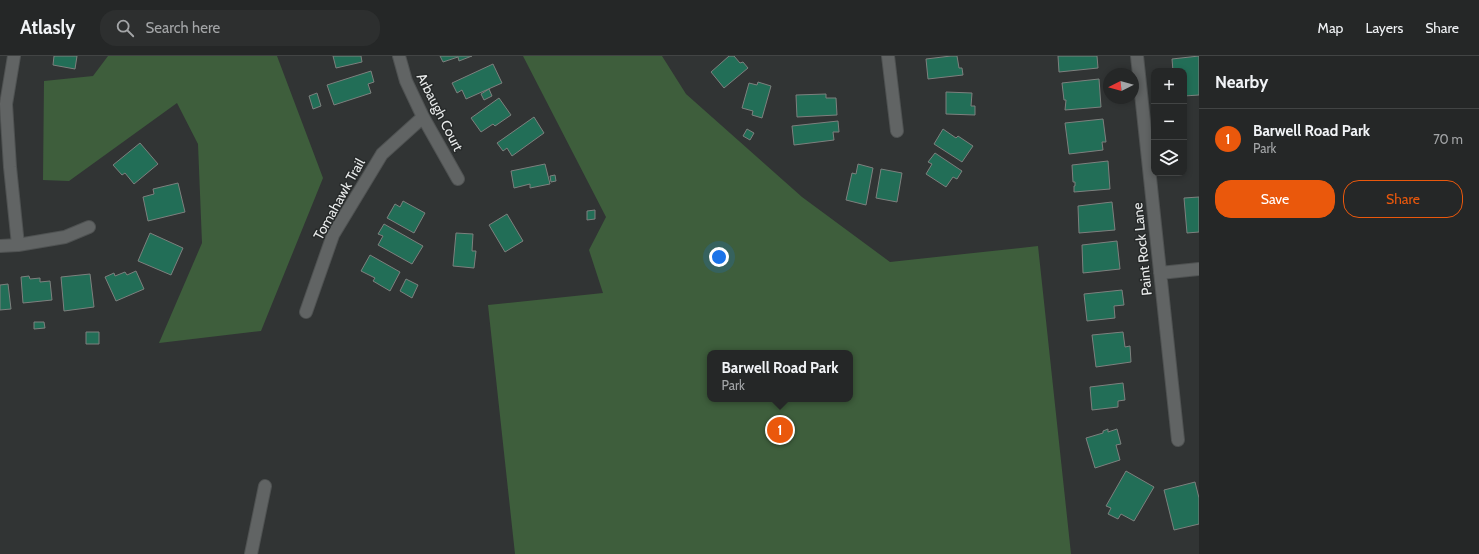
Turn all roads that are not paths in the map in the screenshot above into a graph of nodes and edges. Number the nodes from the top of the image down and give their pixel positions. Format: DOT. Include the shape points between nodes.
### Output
graph roads {
  1 [pos="14,56"];
  2 [pos="398,56"];
  3 [pos="888,56"];
  4 [pos="1137,56"];
  5 [pos="423,117"];
  6 [pos="897,131"];
  7 [pos="458,179"];
  8 [pos="89,227"];
  9 [pos="18,245"];
  10 [pos="0,246"];
  11 [pos="1199,269"];
  12 [pos="1160,273"];
  13 [pos="306,312"];
  14 [pos="1178,440"];
  15 [pos="265,486"];
  16 [pos="251,554"];
  1 -- 9 [label="street" via="6,104"];
  2 -- 5 [label="street, Arbaugh Court" via="406,81"];
  3 -- 6 [label="street"];
  4 -- 12 [label="street, Paint Rock Lane"];
  5 -- 7 [label="street, Arbaugh Court"];
  5 -- 13 [label="street, Tomahawk Trail" via="382,154 333,235"];
  8 -- 9 [label="street" via="65,237"];
  9 -- 10 [label="street"];
  11 -- 12 [label="street"];
  12 -- 14 [label="street, Paint Rock Lane"];
  15 -- 16 [label="street"];
}
